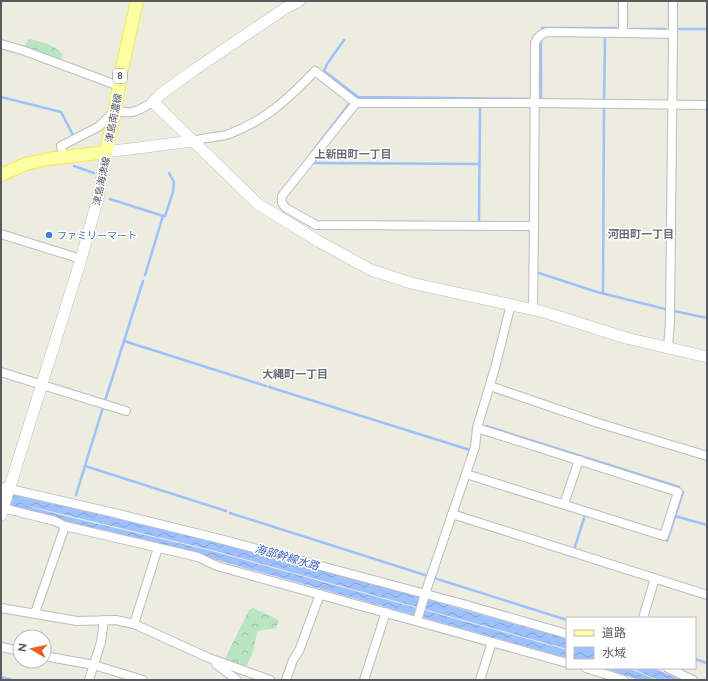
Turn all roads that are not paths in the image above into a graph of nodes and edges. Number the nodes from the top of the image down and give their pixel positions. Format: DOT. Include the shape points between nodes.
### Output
graph roads {
  1 [pos="137,1"];
  2 [pos="299,1"];
  3 [pos="623,1"];
  4 [pos="673,1"];
  5 [pos="623,33"];
  6 [pos="673,34"];
  7 [pos="1,44"];
  8 [pos="119,86"];
  9 [pos="153,102"];
  10 [pos="356,103"];
  11 [pos="536,103"];
  12 [pos="672,105"];
  13 [pos="707,105"];
  14 [pos="115,111"];
  15 [pos="193,141"];
  16 [pos="106,152"];
  17 [pos="63,157"];
  18 [pos="1,175"];
  19 [pos="534,226"];
  20 [pos="1,234"];
  21 [pos="81,259"];
  22 [pos="511,304"];
  23 [pos="533,309"];
  24 [pos="668,347"];
  25 [pos="707,357"];
  26 [pos="1,372"];
  27 [pos="41,385"];
  28 [pos="490,386"];
  29 [pos="126,410"];
  30 [pos="477,428"];
  31 [pos="707,456"];
  32 [pos="578,460"];
  33 [pos="466,474"];
  34 [pos="6,490"];
  35 [pos="564,504"];
  36 [pos="2,511"];
  37 [pos="452,514"];
  38 [pos="65,526"];
  39 [pos="158,548"];
  40 [pos="655,578"];
  41 [pos="320,594"];
  42 [pos="425,594"];
  43 [pos="707,594"];
  44 [pos="1,608"];
  45 [pos="386,612"];
  46 [pos="36,613"];
  47 [pos="642,617"];
  48 [pos="104,620"];
  49 [pos="417,621"];
  50 [pos="134,624"];
  51 [pos="566,634"];
  52 [pos="492,642"];
  53 [pos="1,647"];
  54 [pos="12,649"];
  55 [pos="52,657"];
  56 [pos="209,658"];
  57 [pos="566,663"];
  58 [pos="94,665"];
  59 [pos="589,669"];
  60 [pos="670,669"];
  61 [pos="89,680"];
  62 [pos="143,680"];
  63 [pos="237,680"];
  64 [pos="270,680"];
  65 [pos="286,680"];
  66 [pos="364,680"];
  67 [pos="480,680"];
  68 [pos="624,680"];
  69 [pos="693,680"];
  1 -- 8 [label="main road, 津島南濃線 / 8"];
  2 -- 9 [label="main road" via="194,70"];
  3 -- 5 [label="street"];
  4 -- 6 [label="street"];
  5 -- 6 [label="street"];
  5 -- 11 [label="street" via="548,32 537,38"];
  6 -- 12 [label="street"];
  7 -- 8 [label="street"];
  8 -- 14 [label="main road, 津島南濃線 / 8"];
  9 -- 14 [label="street" via="130,113"];
  9 -- 15 [label="main road"];
  10 -- 11 [label="street"];
  10 -- 15 [label="street" via="315,71 289,98 261,118 227,135"];
  10 -- 19 [label="street" via="282,196 286,208 316,225"];
  11 -- 12 [label="street"];
  11 -- 19 [label="street"];
  12 -- 13 [label="street"];
  12 -- 24 [label="street"];
  14 -- 16 [label="main road, 津島南濃線 / 8"];
  14 -- 17 [label="street" via="98,127 61,146"];
  15 -- 16 [label="main road, 津島海津線"];
  15 -- 22 [label="main road" via="258,204 371,270 411,283"];
  16 -- 17 [label="main road, 津島南濃線"];
  16 -- 21 [label="main road, 津島海津線" via="98,198"];
  17 -- 18 [label="main road, 津島南濃線" via="26,164"];
  19 -- 23 [label="street"];
  20 -- 21 [label="street"];
  21 -- 27 [label="main road, 津島海津線"];
  22 -- 23 [label="main road"];
  22 -- 28 [label="street"];
  23 -- 24 [label="main road" via="626,338"];
  24 -- 25 [label="main road"];
  26 -- 27 [label="street"];
  27 -- 29 [label="street"];
  27 -- 34 [label="main road, 津島海津線"];
  28 -- 30 [label="street"];
  28 -- 31 [label="street" via="598,423"];
  30 -- 32 [label="street"];
  30 -- 33 [label="street" via="475,447"];
  32 -- 35 [label="street"];
  32 -- 35 [label="street" via="678,492 664,536"];
  33 -- 35 [label="street"];
  33 -- 37 [label="street"];
  34 -- 36 [label="main road, 津島海津線"];
  34 -- 42 [label="street" via="220,539"];
  36 -- 38 [label="street" via="55,521"];
  37 -- 40 [label="street"];
  37 -- 42 [label="street"];
  38 -- 39 [label="street"];
  38 -- 46 [label="street"];
  39 -- 41 [label="street" via="198,557 217,566"];
  39 -- 50 [label="street"];
  40 -- 43 [label="street"];
  40 -- 47 [label="street"];
  41 -- 45 [label="street"];
  41 -- 65 [label="street"];
  42 -- 49 [label="street"];
  42 -- 51 [label="street"];
  44 -- 46 [label="street"];
  45 -- 49 [label="street"];
  45 -- 66 [label="street"];
  46 -- 48 [label="street" via="77,621"];
  48 -- 50 [label="street"];
  48 -- 58 [label="street"];
  49 -- 52 [label="street"];
  50 -- 56 [label="street"];
  52 -- 57 [label="street"];
  52 -- 67 [label="street"];
  53 -- 54 [label="street"];
  55 -- 58 [label="street"];
  56 -- 63 [label="street"];
  56 -- 64 [label="street"];
  58 -- 61 [label="street"];
  58 -- 62 [label="street"];
  59 -- 68 [label="street"];
  60 -- 69 [label="street"];
}
